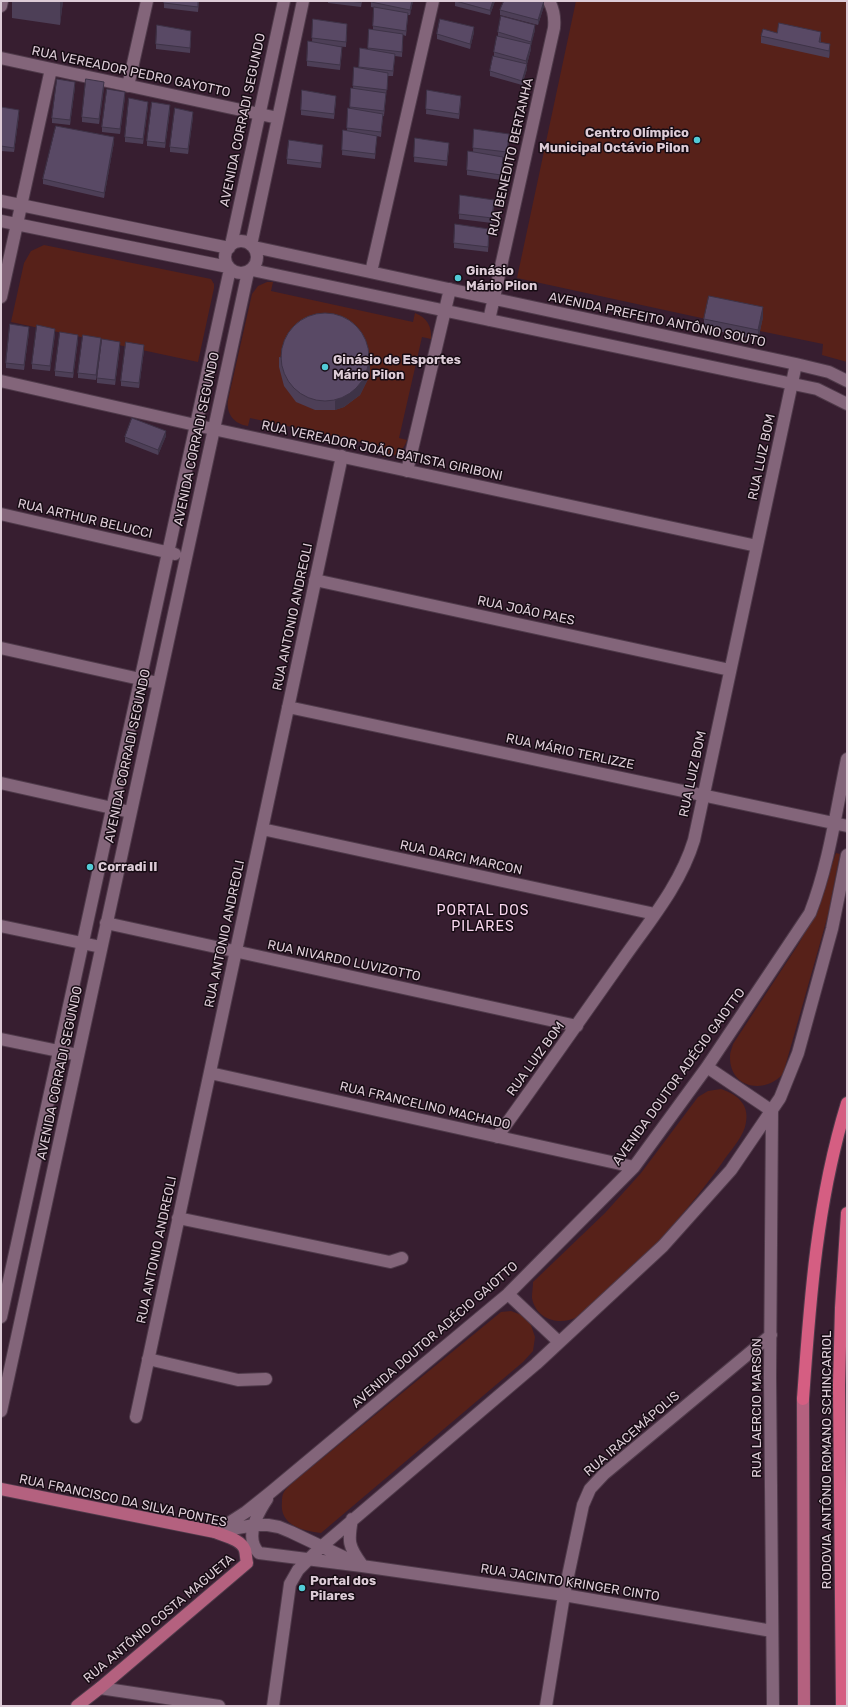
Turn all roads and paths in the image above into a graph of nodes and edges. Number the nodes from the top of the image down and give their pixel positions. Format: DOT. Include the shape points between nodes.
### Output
graph roads {
  1 [pos="2,1"];
  2 [pos="147,1"];
  3 [pos="284,1"];
  4 [pos="303,1"];
  5 [pos="433,1"];
  6 [pos="549,1"];
  7 [pos="1,6"];
  8 [pos="1,58"];
  9 [pos="51,69"];
  10 [pos="128,86"];
  11 [pos="258,114"];
  12 [pos="278,118"];
  13 [pos="1,201"];
  14 [pos="21,205"];
  15 [pos="1,221"];
  16 [pos="17,224"];
  17 [pos="230,246"];
  18 [pos="252,246"];
  19 [pos="229,268"];
  20 [pos="250,271"];
  21 [pos="371,272"];
  22 [pos="450,289"];
  23 [pos="1,297"];
  24 [pos="494,299"];
  25 [pos="445,311"];
  26 [pos="489,320"];
  27 [pos="796,364"];
  28 [pos="1,381"];
  29 [pos="847,381"];
  30 [pos="792,383"];
  31 [pos="847,404"];
  32 [pos="196,425"];
  33 [pos="213,429"];
  34 [pos="342,456"];
  35 [pos="408,471"];
  36 [pos="1,514"];
  37 [pos="757,546"];
  38 [pos="168,552"];
  39 [pos="186,556"];
  40 [pos="315,580"];
  41 [pos="1,648"];
  42 [pos="730,670"];
  43 [pos="140,679"];
  44 [pos="158,683"];
  45 [pos="288,707"];
  46 [pos="847,759"];
  47 [pos="1,783"];
  48 [pos="703,795"];
  49 [pos="112,808"];
  50 [pos="130,812"];
  51 [pos="834,823"];
  52 [pos="847,826"];
  53 [pos="262,829"];
  54 [pos="847,855"];
  55 [pos="655,914"];
  56 [pos="106,923"];
  57 [pos="1,926"];
  58 [pos="83,943"];
  59 [pos="101,947"];
  60 [pos="236,951"];
  61 [pos="576,1026"];
  62 [pos="1,1039"];
  63 [pos="59,1051"];
  64 [pos="78,1055"];
  65 [pos="707,1067"];
  66 [pos="210,1073"];
  67 [pos="847,1103"];
  68 [pos="772,1111"];
  69 [pos="497,1137"];
  70 [pos="634,1167"];
  71 [pos="847,1213"];
  72 [pos="178,1218"];
  73 [pos="402,1258"];
  74 [pos="5,1280"];
  75 [pos="28,1284"];
  76 [pos="508,1294"];
  77 [pos="1,1317"];
  78 [pos="771,1335"];
  79 [pos="559,1342"];
  80 [pos="148,1359"];
  81 [pos="266,1379"];
  82 [pos="803,1399"];
  83 [pos="1,1410"];
  84 [pos="136,1417"];
  85 [pos="1,1489"];
  86 [pos="271,1492"];
  87 [pos="352,1519"];
  88 [pos="254,1525"];
  89 [pos="215,1532"];
  90 [pos="302,1537"];
  91 [pos="321,1547"];
  92 [pos="259,1553"];
  93 [pos="308,1559"];
  94 [pos="247,1563"];
  95 [pos="362,1566"];
  96 [pos="564,1595"];
  97 [pos="772,1631"];
  98 [pos="100,1688"];
  99 [pos="77,1706"];
  100 [pos="219,1706"];
  101 [pos="273,1706"];
  102 [pos="546,1706"];
  103 [pos="773,1706"];
  104 [pos="804,1706"];
  105 [pos="842,1706"];
  1 -- 7 [label="street"];
  2 -- 10 [label="street"];
  3 -- 11 [label="street, AVENIDA CORRADI SEGUNDO"];
  4 -- 12 [label="street"];
  5 -- 21 [label="street"];
  6 -- 24 [label="street, RUA BENEDITO BERTANHA" via="554,9 554,28"];
  8 -- 9 [label="street, RUA VEREADOR PEDRO GAYOTTO"];
  9 -- 10 [label="street, RUA VEREADOR PEDRO GAYOTTO"];
  9 -- 14 [label="street"];
  10 -- 11 [label="street, RUA VEREADOR PEDRO GAYOTTO"];
  11 -- 12 [label="street, RUA VEREADOR PEDRO GAYOTTO"];
  11 -- 17 [label="street, AVENIDA CORRADI SEGUNDO"];
  12 -- 18 [label="street"];
  13 -- 14 [label="street"];
  14 -- 16 [label="street"];
  14 -- 17 [label="street"];
  15 -- 16 [label="street"];
  16 -- 19 [label="street"];
  16 -- 23 [label="street"];
  17 -- 18 [label="street" via="239,242"];
  17 -- 19 [label="street" via="225,257"];
  18 -- 20 [label="street" via="257,256 255,266"];
  18 -- 21 [label="street, AVENIDA PREFEITO ANTÔNIO SOUTO"];
  19 -- 20 [label="street" via="239,273"];
  19 -- 32 [label="street, AVENIDA CORRADI SEGUNDO"];
  20 -- 25 [label="street"];
  20 -- 33 [label="street, AVENIDA CORRADI SEGUNDO"];
  21 -- 22 [label="street, AVENIDA PREFEITO ANTÔNIO SOUTO"];
  22 -- 24 [label="street, AVENIDA PREFEITO ANTÔNIO SOUTO"];
  22 -- 25 [label="street"];
  24 -- 26 [label="street, RUA BENEDITO BERTANHA"];
  24 -- 27 [label="street, AVENIDA PREFEITO ANTÔNIO SOUTO"];
  25 -- 26 [label="street"];
  25 -- 35 [label="street"];
  26 -- 30 [label="street"];
  27 -- 29 [label="street" via="829,372"];
  27 -- 30 [label="street, RUA LUIZ BOM"];
  28 -- 32 [label="street, RUA VEREADOR JOÃO BATISTA GIRIBONI"];
  30 -- 31 [label="street" via="817,389"];
  30 -- 37 [label="street, RUA LUIZ BOM"];
  32 -- 33 [label="street, RUA VEREADOR JOÃO BATISTA GIRIBONI"];
  32 -- 38 [label="street, AVENIDA CORRADI SEGUNDO"];
  33 -- 34 [label="street, RUA VEREADOR JOÃO BATISTA GIRIBONI"];
  33 -- 39 [label="street, AVENIDA CORRADI SEGUNDO"];
  34 -- 35 [label="street, RUA VEREADOR JOÃO BATISTA GIRIBONI"];
  34 -- 40 [label="street, RUA ANTONIO ANDREOLI"];
  35 -- 37 [label="street, RUA VEREADOR JOÃO BATISTA GIRIBONI"];
  36 -- 38 [label="street, RUA ARTHUR BELUCCI"];
  37 -- 42 [label="street, RUA LUIZ BOM"];
  38 -- 39 [label="street, RUA ARTHUR BELUCCI"];
  38 -- 43 [label="street, AVENIDA CORRADI SEGUNDO"];
  39 -- 44 [label="street, AVENIDA CORRADI SEGUNDO"];
  40 -- 42 [label="street, RUA JOÃO PAES"];
  40 -- 45 [label="street, RUA ANTONIO ANDREOLI"];
  41 -- 43 [label="street"];
  42 -- 48 [label="street, RUA LUIZ BOM"];
  43 -- 44 [label="street"];
  43 -- 49 [label="street, AVENIDA CORRADI SEGUNDO"];
  44 -- 50 [label="street, AVENIDA CORRADI SEGUNDO"];
  45 -- 48 [label="street, RUA MÁRIO TERLIZZE"];
  45 -- 53 [label="street, RUA ANTONIO ANDREOLI"];
  46 -- 51 [label="street, AVENIDA DOUTOR ADÉCIO GAIOTTO"];
  47 -- 49 [label="street"];
  48 -- 51 [label="street, RUA MÁRIO TERLIZZE"];
  48 -- 55 [label="street, RUA LUIZ BOM" via="688,861"];
  49 -- 50 [label="street"];
  49 -- 58 [label="street, AVENIDA CORRADI SEGUNDO"];
  50 -- 56 [label="street, AVENIDA CORRADI SEGUNDO"];
  51 -- 52 [label="street, RUA MÁRIO TERLIZZE"];
  51 -- 65 [label="street, AVENIDA DOUTOR ADÉCIO GAIOTTO" via="824,871 810,913"];
  53 -- 55 [label="street, RUA DARCI MARCON"];
  53 -- 60 [label="street, RUA ANTONIO ANDREOLI"];
  54 -- 68 [label="street" via="832,929 798,1053"];
  55 -- 61 [label="street, RUA LUIZ BOM"];
  56 -- 59 [label="street, AVENIDA CORRADI SEGUNDO"];
  56 -- 60 [label="street, RUA NIVARDO LUVIZOTTO"];
  57 -- 58 [label="street"];
  58 -- 59 [label="street"];
  58 -- 63 [label="street, AVENIDA CORRADI SEGUNDO"];
  59 -- 64 [label="street, AVENIDA CORRADI SEGUNDO"];
  60 -- 61 [label="street, RUA NIVARDO LUVIZOTTO"];
  60 -- 66 [label="street, RUA ANTONIO ANDREOLI"];
  61 -- 69 [label="street, RUA LUIZ BOM"];
  62 -- 63 [label="street"];
  63 -- 64 [label="street"];
  63 -- 74 [label="street, AVENIDA CORRADI SEGUNDO"];
  64 -- 75 [label="street, AVENIDA CORRADI SEGUNDO"];
  65 -- 68 [label="street"];
  65 -- 70 [label="street, AVENIDA DOUTOR ADÉCIO GAIOTTO"];
  66 -- 69 [label="street, RUA FRANCELINO MACHADO"];
  66 -- 72 [label="street, RUA ANTONIO ANDREOLI"];
  67 -- 82 [label="highway" via="820,1216 810,1294"];
  68 -- 78 [label="street, RUA LAERCIO MARSON"];
  68 -- 79 [label="street" via="731,1170 663,1246"];
  69 -- 70 [label="street, RUA FRANCELINO MACHADO"];
  70 -- 76 [label="street, AVENIDA DOUTOR ADÉCIO GAIOTTO"];
  71 -- 105 [label="highway, RODOVIA ANTÔNIO ROMANO SCHINCARIOL" via="841,1308 840,1385"];
  72 -- 73 [label="street" via="390,1262"];
  72 -- 80 [label="street, RUA ANTONIO ANDREOLI"];
  74 -- 75 [label="street"];
  74 -- 77 [label="street, AVENIDA CORRADI SEGUNDO"];
  75 -- 83 [label="street, AVENIDA CORRADI SEGUNDO"];
  76 -- 79 [label="street"];
  76 -- 86 [label="street, AVENIDA DOUTOR ADÉCIO GAIOTTO"];
  78 -- 96 [label="street, RUA IRACEMÁPOLIS" via="604,1474 590,1489 583,1505"];
  78 -- 97 [label="street, RUA LAERCIO MARSON"];
  79 -- 87 [label="street"];
  80 -- 81 [label="street" via="238,1380"];
  80 -- 84 [label="street, RUA ANTONIO ANDREOLI"];
  82 -- 104 [label="main road"];
  85 -- 89 [label="main road, RUA FRANCISCO DA SILVA PONTES"];
  86 -- 88 [label="street"];
  86 -- 89 [label="street, AVENIDA DOUTOR ADÉCIO GAIOTTO"];
  87 -- 91 [label="street"];
  87 -- 95 [label="street" via="350,1544 352,1552"];
  88 -- 89 [label="street"];
  88 -- 90 [label="street" via="280,1527"];
  88 -- 92 [label="street" via="254,1548"];
  89 -- 94 [label="main road, RUA FRANCISCO DA SILVA PONTES" via="242,1545"];
  90 -- 91 [label="street"];
  90 -- 93 [label="street" via="306,1544"];
  91 -- 93 [label="street"];
  91 -- 95 [label="street"];
  92 -- 93 [label="street, RUA JACINTO KRINGER CINTO"];
  92 -- 94 [label="street, RUA ANTÔNIO COSTA MAGUETA"];
  93 -- 95 [label="street, RUA JACINTO KRINGER CINTO"];
  93 -- 101 [label="street" via="290,1584"];
  94 -- 98 [label="main road, RUA ANTÔNIO COSTA MAGUETA"];
  95 -- 96 [label="street, RUA JACINTO KRINGER CINTO"];
  96 -- 97 [label="street, RUA JACINTO KRINGER CINTO"];
  96 -- 102 [label="street, RUA IRACEMÁPOLIS"];
  97 -- 103 [label="street, RUA LAERCIO MARSON"];
  98 -- 99 [label="main road, RUA ANTÔNIO COSTA MAGUETA"];
  98 -- 100 [label="street"];
}
